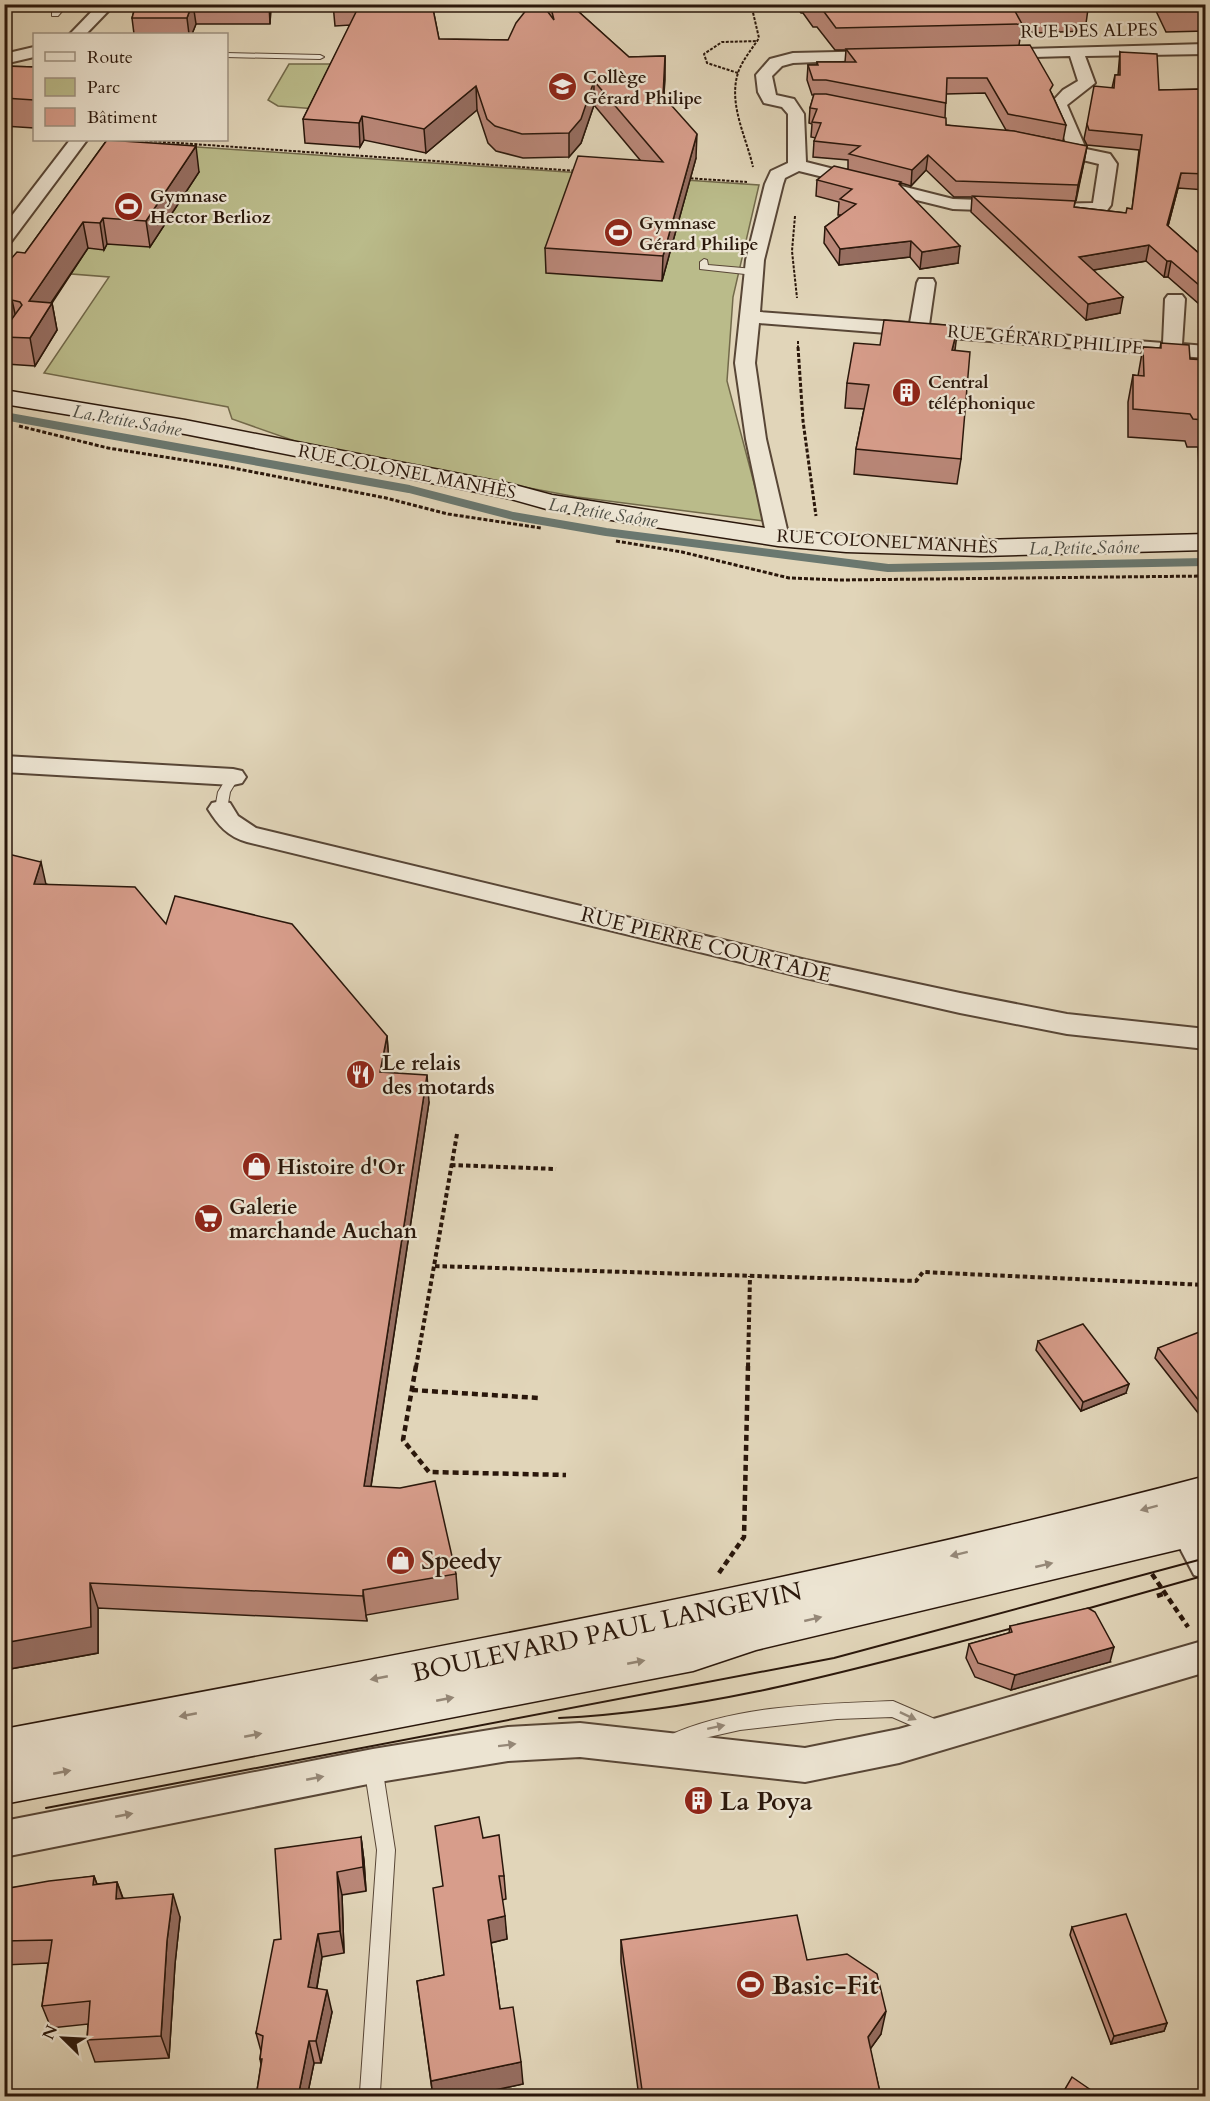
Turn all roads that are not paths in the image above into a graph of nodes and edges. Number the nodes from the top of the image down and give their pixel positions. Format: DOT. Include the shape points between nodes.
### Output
graph roads {
  1 [pos="64,4"];
  2 [pos="108,4"];
  3 [pos="55,14"];
  4 [pos="79,33"];
  5 [pos="1206,49"];
  6 [pos="33,52"];
  7 [pos="1076,52"];
  8 [pos="978,53"];
  9 [pos="228,55"];
  10 [pos="896,56"];
  11 [pos="320,57"];
  12 [pos="4,59"];
  13 [pos="814,103"];
  14 [pos="788,104"];
  15 [pos="77,141"];
  16 [pos="1033,143"];
  17 [pos="1079,152"];
  18 [pos="797,165"];
  19 [pos="1021,207"];
  20 [pos="1043,208"];
  21 [pos="4,238"];
  22 [pos="704,262"];
  23 [pos="754,272"];
  24 [pos="926,283"];
  25 [pos="1175,299"];
  26 [pos="750,317"];
  27 [pos="919,329"];
  28 [pos="1172,351"];
  29 [pos="1206,352"];
  30 [pos="4,396"];
  31 [pos="778,538"];
  32 [pos="1206,542"];
  33 [pos="4,764"];
  34 [pos="233,777"];
  35 [pos="221,809"];
  36 [pos="1206,1039"];
  37 [pos="1206,1493"];
  38 [pos="1201,1534"];
  39 [pos="1206,1656"];
  40 [pos="944,1732"];
  41 [pos="662,1748"];
  42 [pos="4,1749"];
  43 [pos="373,1766"];
  44 [pos="4,1784"];
  45 [pos="4,1839"];
  46 [pos="370,2092"];
  1 -- 3 [label="lane"];
  2 -- 4 [label="street"];
  5 -- 7 [label="street, RUE DES ALPES"];
  6 -- 12 [label="street"];
  7 -- 8 [label="street, RUE DES ALPES"];
  7 -- 17 [label="street" via="1087,83 1058,104"];
  9 -- 11 [label="lane"];
  10 -- 14 [label="street" via="793,58 776,62 764,75 766,92 770,99"];
  13 -- 14 [label="street"];
  14 -- 18 [label="street" via="796,114"];
  15 -- 21 [label="street"];
  16 -- 17 [label="street"];
  17 -- 20 [label="street" via="1104,158 1108,164 1102,205 1088,210"];
  18 -- 19 [label="street" via="953,204"];
  18 -- 23 [label="street" via="777,175"];
  22 -- 23 [label="lane" via="703,267"];
  23 -- 26 [label="street"];
  24 -- 27 [label="street, RUE GÉRARD PHILIPE"];
  25 -- 28 [label="street, RUE GÉRARD PHILIPE"];
  26 -- 27 [label="street, RUE GÉRARD PHILIPE"];
  26 -- 31 [label="street" via="745,363 756,439"];
  27 -- 28 [label="street, RUE GÉRARD PHILIPE"];
  28 -- 29 [label="street, RUE GÉRARD PHILIPE"];
  30 -- 31 [label="main road, RUE COLONEL MANHÈS" via="185,427 550,502"];
  31 -- 32 [label="main road, RUE COLONEL MANHÈS" via="982,548"];
  33 -- 34 [label="street"];
  34 -- 35 [label="lane" via="224,792"];
  35 -- 36 [label="street, RUE PIERRE COURTADE" via="229,822 248,834 806,969 1067,1024"];
  37 -- 42 [label="main road, BOULEVARD PAUL LANGEVIN, one-way" via="810,1590 561,1644"];
  44 -- 38 [label="main road, BOULEVARD PAUL LANGEVIN, one-way" via="693,1652 756,1632"];
  39 -- 40 [label="street"];
  40 -- 41 [label="street" via="899,1746 805,1765"];
  41 -- 40 [label="lane, one-way" via="719,1726 837,1711 893,1709"];
  43 -- 41 [label="street, one-way" via="508,1744 580,1740"];
  45 -- 43 [label="street, one-way"];
  43 -- 46 [label="lane" via="386,1850"];
}
